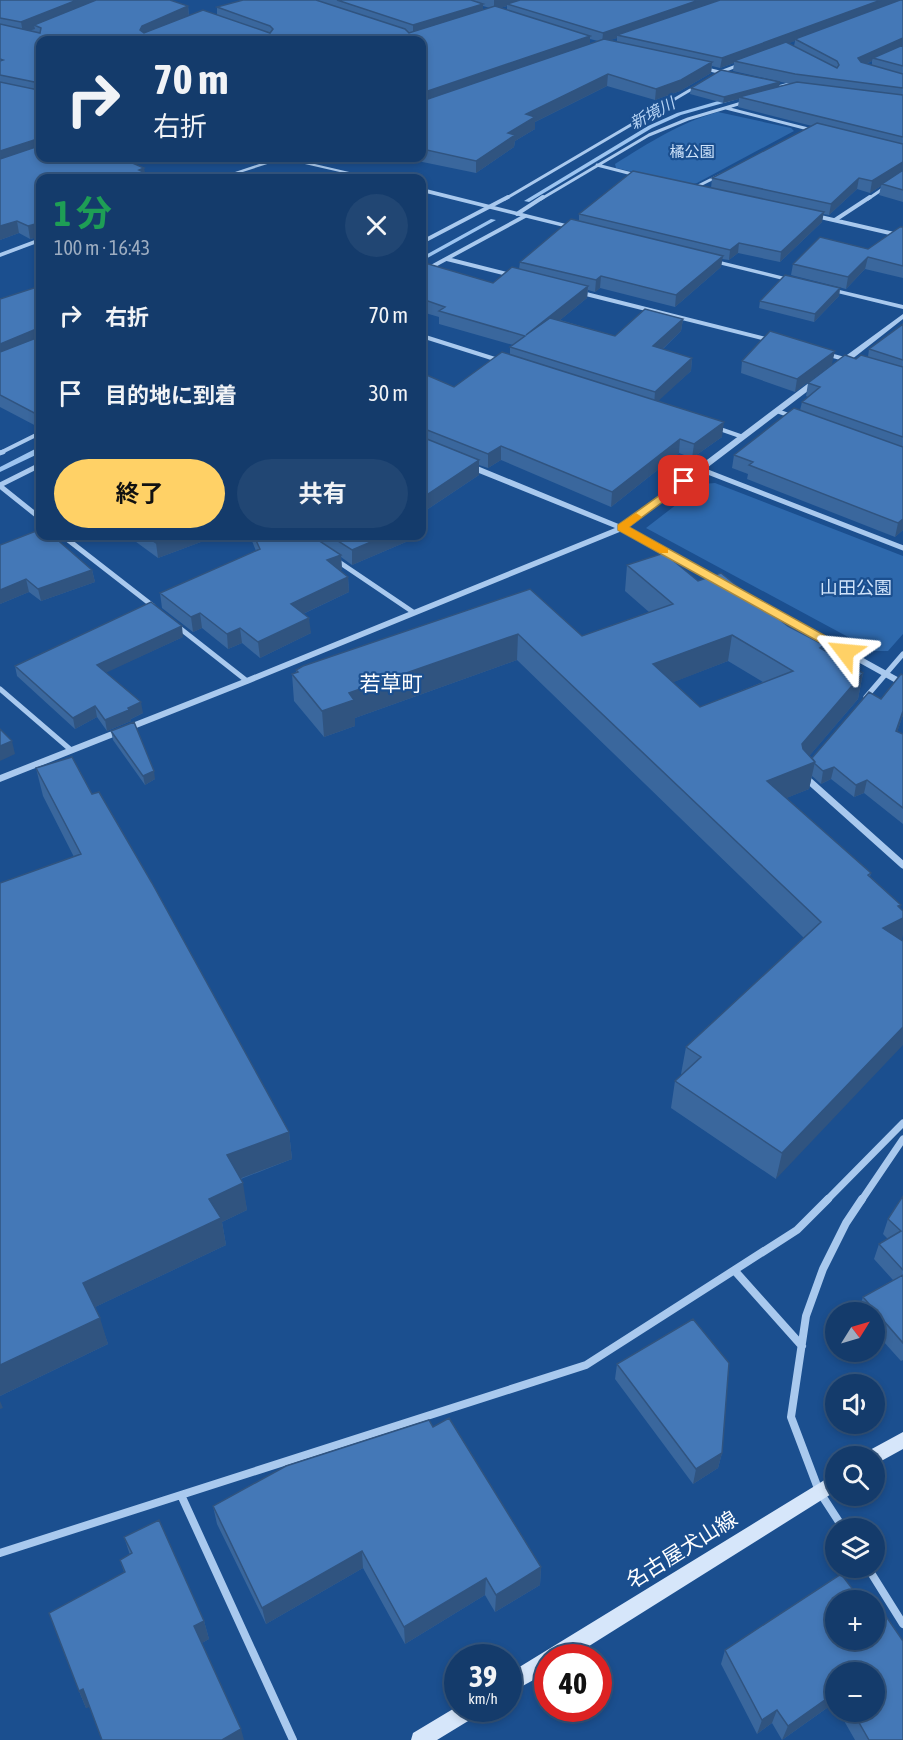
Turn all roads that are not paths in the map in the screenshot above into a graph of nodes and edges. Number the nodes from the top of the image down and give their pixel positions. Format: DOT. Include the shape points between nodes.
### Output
graph roads {
  1 [pos="685,64"];
  2 [pos="742,64"];
  3 [pos="720,72"];
  4 [pos="731,74"];
  5 [pos="710,78"];
  6 [pos="700,84"];
  7 [pos="755,99"];
  8 [pos="723,108"];
  9 [pos="808,129"];
  10 [pos="818,131"];
  11 [pos="797,134"];
  12 [pos="270,162"];
  13 [pos="301,162"];
  14 [pos="597,165"];
  15 [pos="723,173"];
  16 [pos="233,174"];
  17 [pos="354,174"];
  18 [pos="639,176"];
  19 [pos="893,182"];
  20 [pos="426,191"];
  21 [pos="702,192"];
  22 [pos="491,207"];
  23 [pos="517,214"];
  24 [pos="525,216"];
  25 [pos="813,216"];
  26 [pos="835,220"];
  27 [pos="582,230"];
  28 [pos="903,236"];
  29 [pos="426,240"];
  30 [pos="36,242"];
  31 [pos="0,255"];
  32 [pos="697,257"];
  33 [pos="447,259"];
  34 [pos="426,270"];
  35 [pos="515,276"];
  36 [pos="800,282"];
  37 [pos="823,288"];
  38 [pos="572,291"];
  39 [pos="903,307"];
  40 [pos="903,316"];
  41 [pos="426,337"];
  42 [pos="778,342"];
  43 [pos="824,354"];
  44 [pos="847,359"];
  45 [pos="499,360"];
  46 [pos="858,363"];
  47 [pos="777,411"];
  48 [pos="798,419"];
  49 [pos="710,426"];
  50 [pos="36,435"];
  51 [pos="743,437"];
  52 [pos="0,453"];
  53 [pos="453,459"];
  54 [pos="36,467"];
  55 [pos="699,469"];
  56 [pos="0,486"];
  57 [pos="36,515"];
  58 [pos="622,528"];
  59 [pos="68,540"];
  60 [pos="903,548"];
  61 [pos="329,555"];
  62 [pos="733,590"];
  63 [pos="744,595"];
  64 [pos="155,608"];
  65 [pos="413,612"];
  66 [pos="174,623"];
  67 [pos="903,654"];
  68 [pos="886,674"];
  69 [pos="247,681"];
  70 [pos="903,684"];
  71 [pos="0,689"];
  72 [pos="862,701"];
  73 [pos="71,750"];
  74 [pos="801,773"];
  75 [pos="0,779"];
  76 [pos="903,865"];
  77 [pos="903,1123"];
  78 [pos="903,1139"];
  79 [pos="735,1271"];
  80 [pos="802,1346"];
  81 [pos="903,1440"];
  82 [pos="885,1451"];
  83 [pos="825,1487"];
  84 [pos="819,1491"];
  85 [pos="181,1495"];
  86 [pos="837,1518"];
  87 [pos="0,1553"];
  88 [pos="874,1578"];
  89 [pos="903,1624"];
  90 [pos="575,1644"];
  91 [pos="449,1722"];
  92 [pos="293,1740"];
  93 [pos="420,1740"];
  1 -- 3 [label="street"];
  2 -- 3 [label="street"];
  3 -- 4 [label="street"];
  3 -- 5 [label="street"];
  6 -- 22 [label="street"];
  7 -- 8 [label="street"];
  8 -- 9 [label="street"];
  8 -- 14 [label="street" via="667,126"];
  9 -- 10 [label="street"];
  9 -- 11 [label="street"];
  12 -- 16 [label="street"];
  13 -- 17 [label="street"];
  14 -- 18 [label="street"];
  14 -- 23 [label="street"];
  15 -- 21 [label="street" via="692,189"];
  19 -- 26 [label="street"];
  20 -- 22 [label="street"];
  22 -- 23 [label="street"];
  22 -- 29 [label="street"];
  23 -- 24 [label="street"];
  24 -- 27 [label="street"];
  24 -- 33 [label="street"];
  25 -- 26 [label="street"];
  26 -- 28 [label="street"];
  30 -- 31 [label="street"];
  32 -- 36 [label="street"];
  33 -- 34 [label="street"];
  33 -- 35 [label="street"];
  37 -- 39 [label="street"];
  38 -- 42 [label="street"];
  40 -- 44 [label="street"];
  41 -- 45 [label="street"];
  43 -- 44 [label="street"];
  44 -- 46 [label="street"];
  44 -- 47 [label="street"];
  47 -- 48 [label="street"];
  47 -- 51 [label="street"];
  49 -- 51 [label="street"];
  50 -- 52 [label="street"];
  51 -- 55 [label="street"];
  53 -- 58 [label="street"];
  54 -- 56 [label="street"];
  55 -- 58 [label="street"];
  55 -- 60 [label="street"];
  56 -- 57 [label="street"];
  58 -- 62 [label="street"];
  58 -- 65 [label="street"];
  59 -- 64 [label="street"];
  61 -- 65 [label="street"];
  63 -- 68 [label="street"];
  65 -- 69 [label="street"];
  66 -- 69 [label="street"];
  67 -- 68 [label="street"];
  68 -- 70 [label="street"];
  68 -- 72 [label="street"];
  69 -- 73 [label="street"];
  71 -- 73 [label="street"];
  73 -- 75 [label="street"];
  74 -- 76 [label="street"];
  77 -- 79 [label="street" via="797,1230"];
  78 -- 80 [label="street" via="846,1223 823,1269 809,1307"];
  79 -- 80 [label="street"];
  79 -- 85 [label="street" via="586,1365"];
  80 -- 84 [label="street" via="791,1418"];
  81 -- 82 [label="main road"];
  83 -- 84 [label="main road, 名古屋犬山線"];
  84 -- 86 [label="street"];
  84 -- 90 [label="main road, 名古屋犬山線"];
  85 -- 87 [label="street"];
  85 -- 92 [label="street"];
  88 -- 89 [label="street"];
  91 -- 93 [label="main road"];
}
